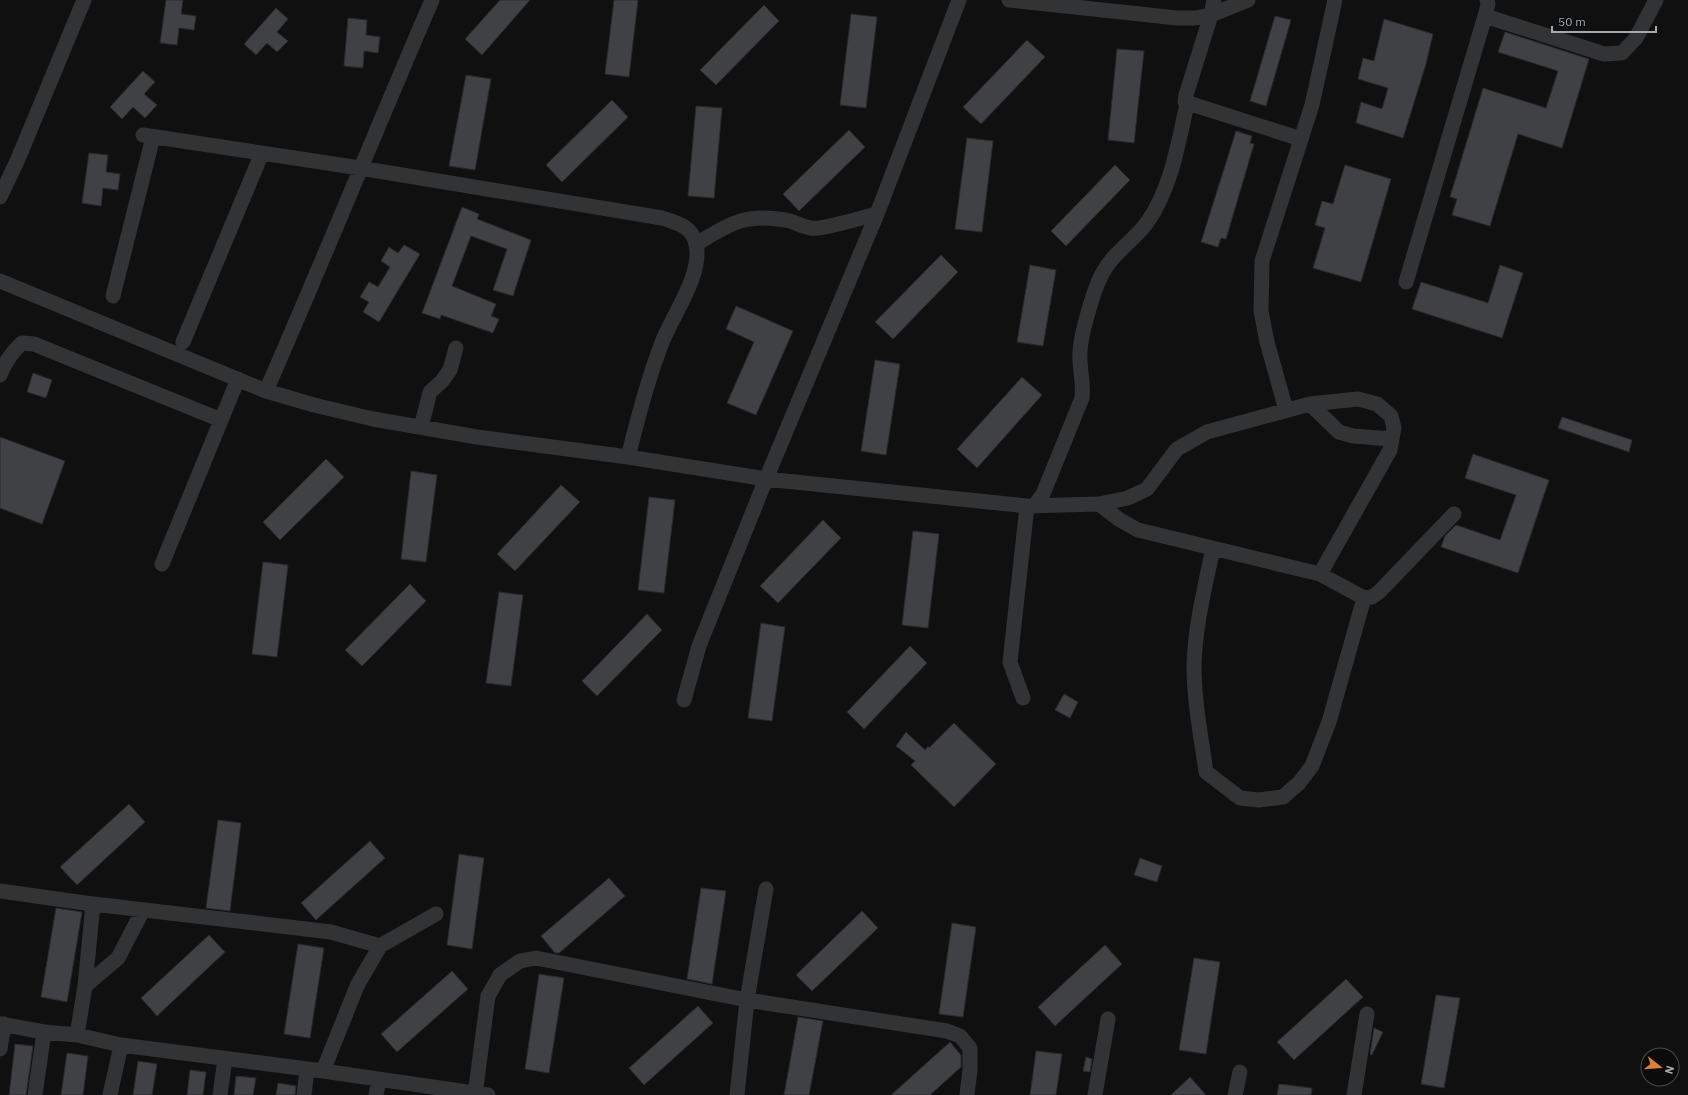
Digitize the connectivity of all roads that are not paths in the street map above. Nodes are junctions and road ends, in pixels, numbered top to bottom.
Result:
1 (84, 0) edge
2 (432, 0) edge
3 (959, 0) edge
4 (1009, 0) edge
5 (1214, 0) edge
6 (1248, 0) edge
7 (1335, 0) edge
8 (1488, 0) edge
9 (1656, 0) edge
10 (1212, 15) junction
11 (1485, 16) junction
12 (1187, 104) junction
13 (1301, 139) junction
14 (262, 153) junction
15 (360, 168) junction
16 (0, 197) edge
17 (877, 214) junction
18 (696, 244) junction
19 (0, 281) edge
20 (1406, 282) dead end
21 (113, 296) dead end
22 (183, 342) dead end
23 (456, 348) dead end
24 (0, 375) edge
25 (238, 379) junction
26 (266, 390) junction
27 (1310, 404) junction
28 (1286, 410) junction
29 (221, 420) junction
30 (421, 427) junction
31 (1392, 439) junction
32 (628, 457) junction
33 (766, 479) junction
34 (1099, 504) junction
35 (1031, 505) junction
36 (1454, 514) dead end
37 (1213, 548) junction
38 (162, 564) dead end
39 (1320, 574) junction
40 (1364, 598) junction
41 (1023, 698) dead end
42 (684, 700) dead end
43 (766, 889) dead end
44 (0, 891) edge
45 (93, 904) junction
46 (143, 910) junction
47 (436, 914) dead end
48 (380, 946) junction
49 (85, 986) junction
50 (747, 1000) junction
51 (1367, 1014) dead end
52 (1108, 1019) dead end
53 (2, 1024) edge
54 (44, 1032) junction
55 (77, 1035) junction
56 (121, 1045) junction
57 (0, 1049) edge
58 (225, 1059) junction
59 (307, 1070) junction
60 (323, 1071) junction
61 (1240, 1072) dead end
62 (379, 1080) junction
63 (35, 1095) edge
64 (110, 1095) edge
65 (220, 1095) edge
66 (304, 1095) edge
67 (376, 1095) edge
68 (479, 1095) edge
69 (737, 1095) edge
70 (967, 1095) edge
71 (1095, 1095) edge
72 (1235, 1095) edge
73 (1354, 1095) edge

1 - 16 street
2 - 15 street
3 - 17 street
4 - 10 street
5 - 10 street
6 - 10 street
7 - 13 street
8 - 11 street
9 - 11 street
10 - 12 street
11 - 20 street
12 - 13 street
12 - 35 street
13 - 28 street
14 - 15 street
14 - 21 street
14 - 22 street
15 - 18 street
15 - 26 street
17 - 18 street
17 - 33 street
18 - 32 street
19 - 25 street
23 - 30 street
24 - 29 street
25 - 26 street
25 - 29 street
26 - 30 street
27 - 28 street
27 - 31 street
27 - 31 street
28 - 34 street
29 - 38 street
30 - 32 street
31 - 39 street
32 - 33 street
33 - 35 street
33 - 42 street
34 - 35 street
34 - 37 street
35 - 41 street
36 - 40 street
37 - 39 street
37 - 40 street
39 - 40 street
43 - 50 street
44 - 45 street
45 - 46 street
45 - 49 street
46 - 48 street
46 - 49 street
47 - 48 street
48 - 60 street
49 - 55 street
50 - 68 street
50 - 69 street
50 - 70 street
51 - 73 street
52 - 71 street
53 - 54 street
53 - 57 street
54 - 55 street
54 - 63 street
55 - 56 street
56 - 58 street
56 - 64 street
58 - 59 street
58 - 65 street
59 - 60 street
59 - 66 street
60 - 62 street
61 - 72 street
62 - 67 street
62 - 68 street

